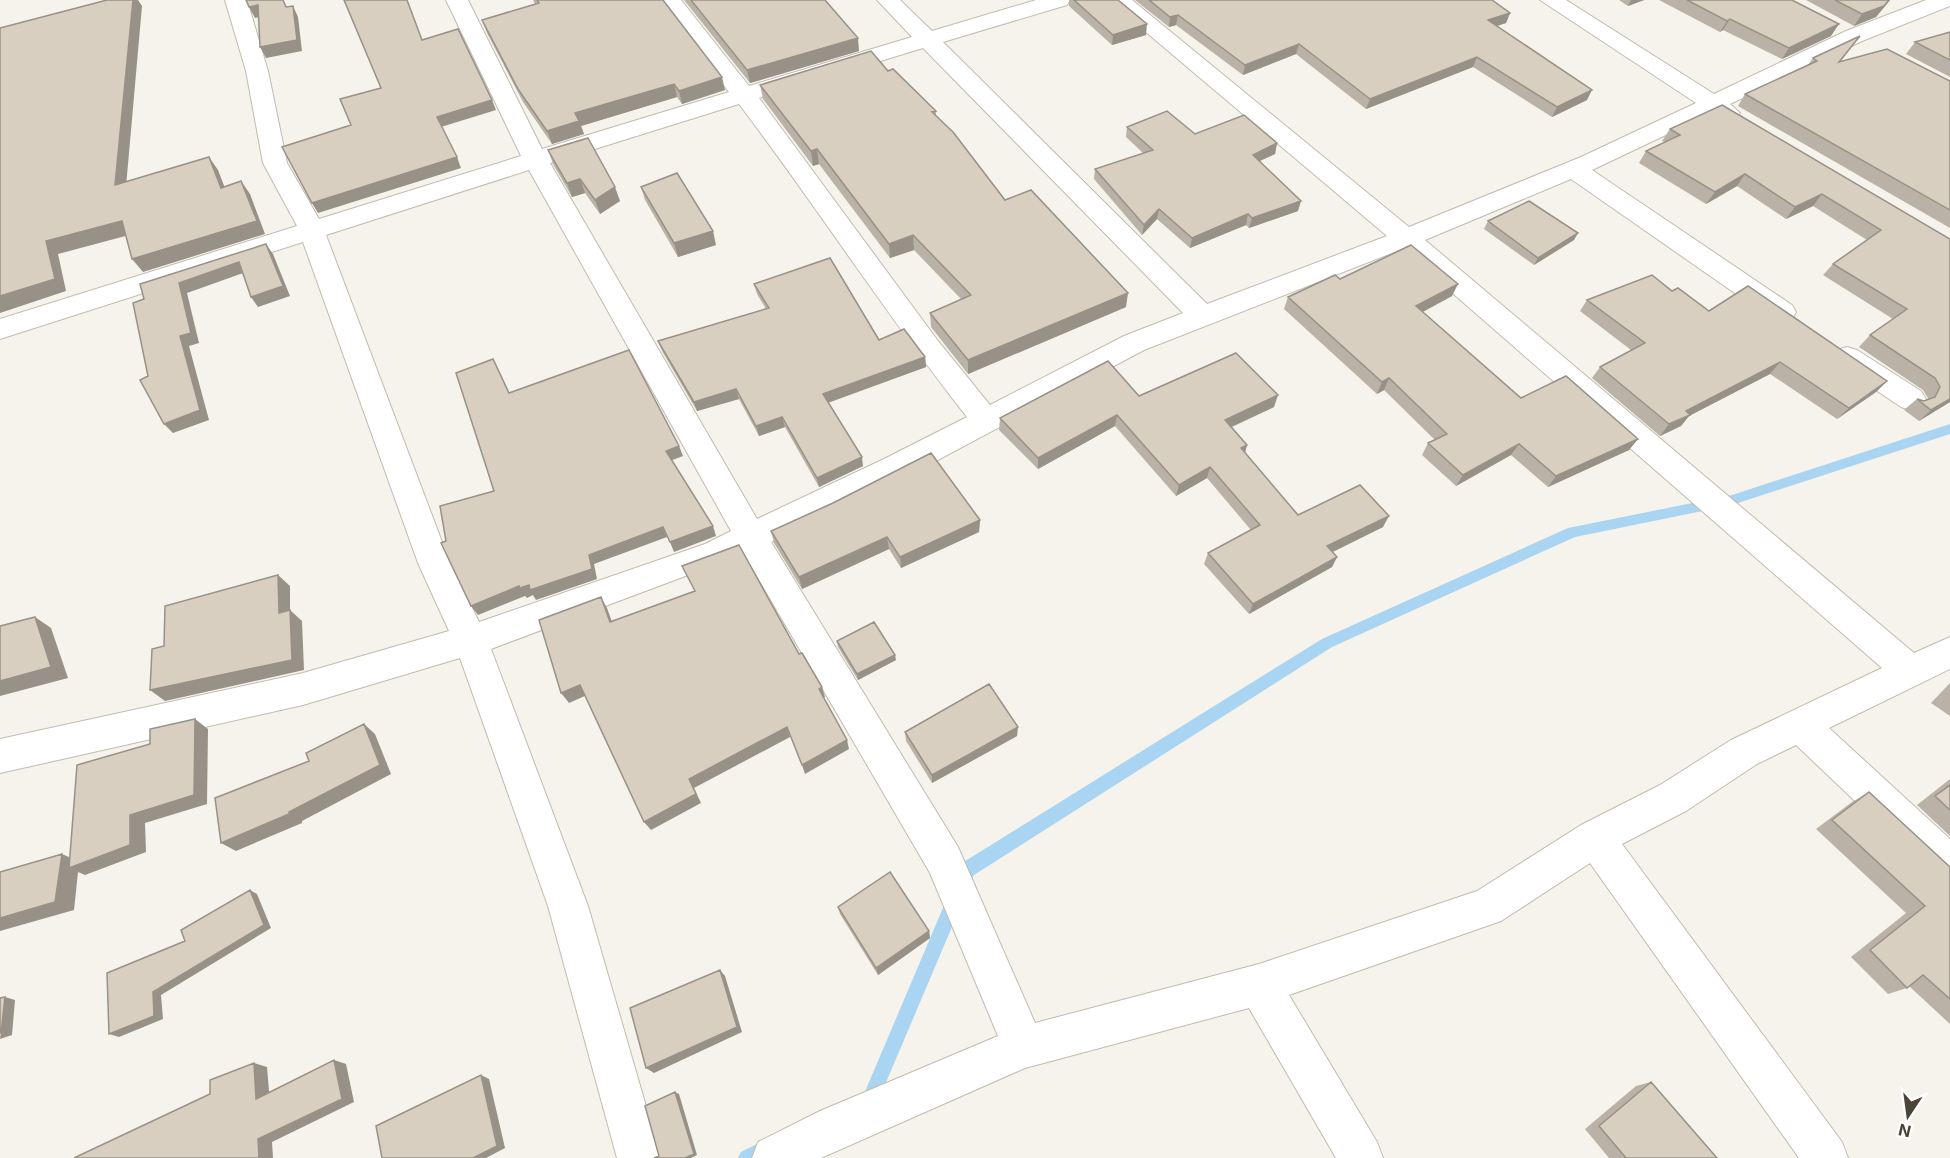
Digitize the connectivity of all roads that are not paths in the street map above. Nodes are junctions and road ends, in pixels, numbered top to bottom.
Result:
1 (236, 0) edge
2 (457, 0) edge
3 (670, 0) edge
4 (888, 0) edge
5 (1059, 0) edge
6 (1119, 0) edge
7 (1551, 0) edge
8 (1945, 0) edge
9 (927, 41) junction
10 (745, 95) junction
11 (1712, 103) junction
12 (1743, 121) edge
13 (535, 159) junction
14 (1574, 169) junction
15 (311, 229) junction
16 (1406, 238) junction
17 (1202, 316) junction
18 (0, 329) edge
19 (1911, 399) dead end
20 (986, 420) junction
21 (750, 536) junction
22 (470, 639) junction
23 (1950, 652) edge
24 (1912, 672) junction
25 (1800, 725) junction
26 (0, 756) edge
27 (1594, 838) junction
28 (1950, 865) edge
29 (1259, 985) junction
30 (1024, 1047) junction
31 (639, 1158) edge
32 (774, 1158) edge
33 (1361, 1158) edge
34 (1826, 1158) edge

1 - 15 street
2 - 13 street
3 - 10 street
4 - 9 street
5 - 9 street
6 - 16 street
7 - 11 street
8 - 11 street
9 - 10 street
9 - 17 street
10 - 13 street
10 - 20 street
11 - 12 street
11 - 14 street
13 - 15 street
13 - 21 street
14 - 16 street
14 - 19 street
15 - 18 street
15 - 22 street
16 - 17 street
16 - 24 street
17 - 20 street
20 - 21 street
21 - 22 street
21 - 30 street
22 - 26 street
22 - 31 street
23 - 24 street
24 - 25 street
25 - 27 street
25 - 28 street
27 - 29 street
27 - 34 street
29 - 30 street
29 - 33 street
30 - 32 street

